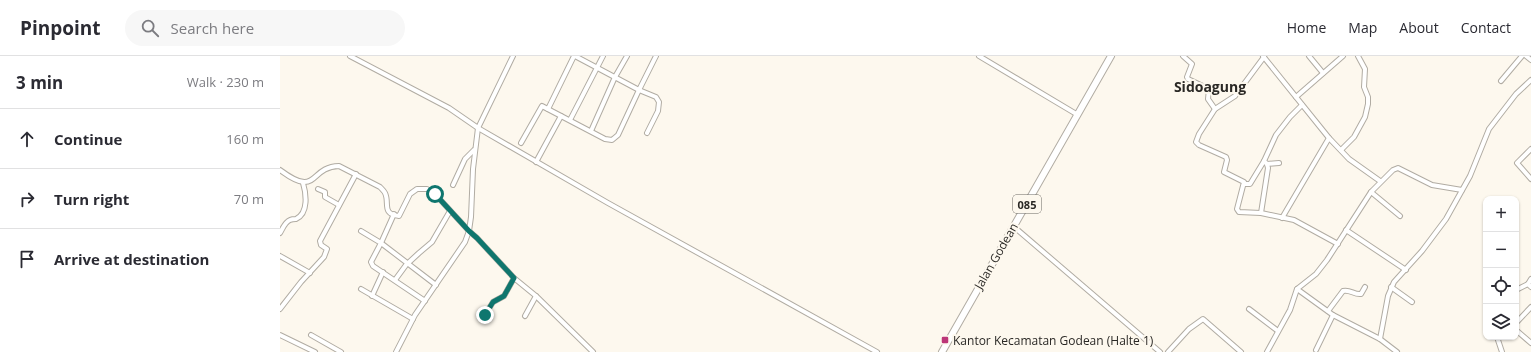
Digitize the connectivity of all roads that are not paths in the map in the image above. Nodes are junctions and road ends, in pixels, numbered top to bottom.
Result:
1 (350, 56) edge
2 (514, 56) edge
3 (574, 56) edge
4 (602, 56) edge
5 (627, 56) edge
6 (656, 56) edge
7 (979, 56) edge
8 (1111, 56) edge
9 (1183, 56) edge
10 (1264, 56) edge
11 (1309, 56) edge
12 (1343, 56) edge
13 (1358, 56) edge
14 (1522, 56) edge
15 (1526, 56) edge
16 (1531, 60) edge
17 (596, 68) junction
18 (1323, 73) junction
19 (615, 77) junction
20 (1531, 80) edge
21 (1501, 81) dead end
22 (639, 90) junction
23 (1296, 97) junction
24 (1302, 105) junction
25 (548, 109) junction
26 (1216, 109) junction
27 (1078, 115) junction
28 (561, 116) junction
29 (570, 120) junction
30 (478, 128) junction
31 (590, 131) junction
32 (647, 133) dead end
33 (1328, 138) junction
34 (522, 143) dead end
35 (1531, 149) edge
36 (474, 150) junction
37 (1341, 150) junction
38 (536, 162) junction
39 (1266, 163) junction
40 (1279, 163) dead end
41 (280, 170) edge
42 (356, 174) junction
43 (1531, 179) edge
44 (1380, 181) junction
45 (303, 183) junction
46 (1244, 184) junction
47 (453, 185) dead end
48 (318, 189) dead end
49 (1462, 190) junction
50 (1371, 192) junction
51 (339, 205) junction
52 (450, 211) junction
53 (1261, 213) junction
54 (394, 214) junction
55 (1400, 216) dead end
56 (1282, 218) junction
57 (1013, 226) junction
58 (1346, 230) junction
59 (361, 231) dead end
60 (469, 231) junction
61 (280, 233) edge
62 (381, 243) junction
63 (1338, 244) junction
64 (280, 256) edge
65 (409, 262) junction
66 (1406, 270) junction
67 (383, 272) junction
68 (310, 273) junction
69 (514, 278) junction
70 (1531, 279) edge
71 (395, 280) junction
72 (436, 285) junction
73 (1529, 285) edge
74 (1365, 287) dead end
75 (1391, 287) junction
76 (361, 289) dead end
77 (1298, 289) junction
78 (1519, 289) edge
79 (372, 296) junction
80 (536, 296) junction
81 (425, 301) junction
82 (1412, 302) dead end
83 (1531, 307) edge
84 (280, 309) edge
85 (1249, 309) dead end
86 (1328, 311) junction
87 (485, 315) dead end
88 (1333, 315) junction
89 (525, 316) dead end
90 (413, 319) junction
91 (1519, 320) edge
92 (1278, 331) junction
93 (1519, 333) edge
94 (280, 335) edge
95 (311, 335) dead end
96 (1380, 339) junction
97 (1497, 340) edge
98 (1531, 343) edge
99 (1316, 350) dead end
100 (315, 352) edge
101 (341, 352) edge
102 (396, 352) edge
103 (593, 352) edge
104 (877, 352) edge
105 (942, 352) edge
106 (1160, 352) edge
107 (1168, 352) edge
108 (1241, 352) edge
109 (1267, 352) edge
110 (1397, 352) edge
111 (1502, 352) edge

1 - 30 street
2 - 30 street
3 - 17 street
3 - 25 street
4 - 17 street
5 - 19 street
6 - 22 street
7 - 27 street
8 - 27 main road, Jalan Godean / 085
9 - 26 street
10 - 23 street
10 - 26 street
11 - 18 street
12 - 18 street
13 - 37 street
14 - 21 street
15 - 16 street
17 - 19 street
17 - 29 street
18 - 23 street
19 - 22 street
19 - 31 street
20 - 49 street
22 - 31 street
22 - 32 street
23 - 24 street
24 - 33 street
24 - 39 street
25 - 28 street
25 - 34 street
26 - 46 street
27 - 57 main road, Jalan Godean / 085
28 - 29 street
28 - 38 street
29 - 31 street
30 - 36 street
30 - 38 street
33 - 37 street
33 - 56 street
35 - 43 street
36 - 47 street
36 - 60 street
37 - 44 street
38 - 104 street
39 - 40 street
39 - 46 street
39 - 53 street
41 - 45 street
42 - 45 street
42 - 51 street
42 - 54 street
44 - 49 street
44 - 50 street
45 - 61 street
46 - 53 street
48 - 51 street
49 - 66 street
50 - 55 street
50 - 58 street
51 - 68 street
52 - 54 street
52 - 60 street
52 - 65 street
53 - 56 street
54 - 62 street
56 - 63 street
57 - 105 main road, Jalan Godean / 085
57 - 106 street
58 - 63 street
58 - 66 street
59 - 62 street
60 - 69 street
60 - 72 street
62 - 65 street
62 - 67 street
63 - 77 street
64 - 68 street
65 - 71 street
65 - 72 street
66 - 75 street
67 - 71 street
67 - 79 street
68 - 84 street
69 - 80 street
69 - 87 street
70 - 73 street
71 - 81 street
72 - 81 street
73 - 78 street
74 - 86 street
75 - 82 street
75 - 96 street
76 - 79 street
77 - 86 street
77 - 92 street
79 - 90 street
80 - 89 street
80 - 103 street
81 - 90 street
83 - 91 street
85 - 92 street
86 - 88 street
88 - 96 street
88 - 99 street
90 - 102 street
92 - 109 street
93 - 98 street
94 - 100 street
95 - 101 street
96 - 110 street
97 - 111 street
107 - 108 street

